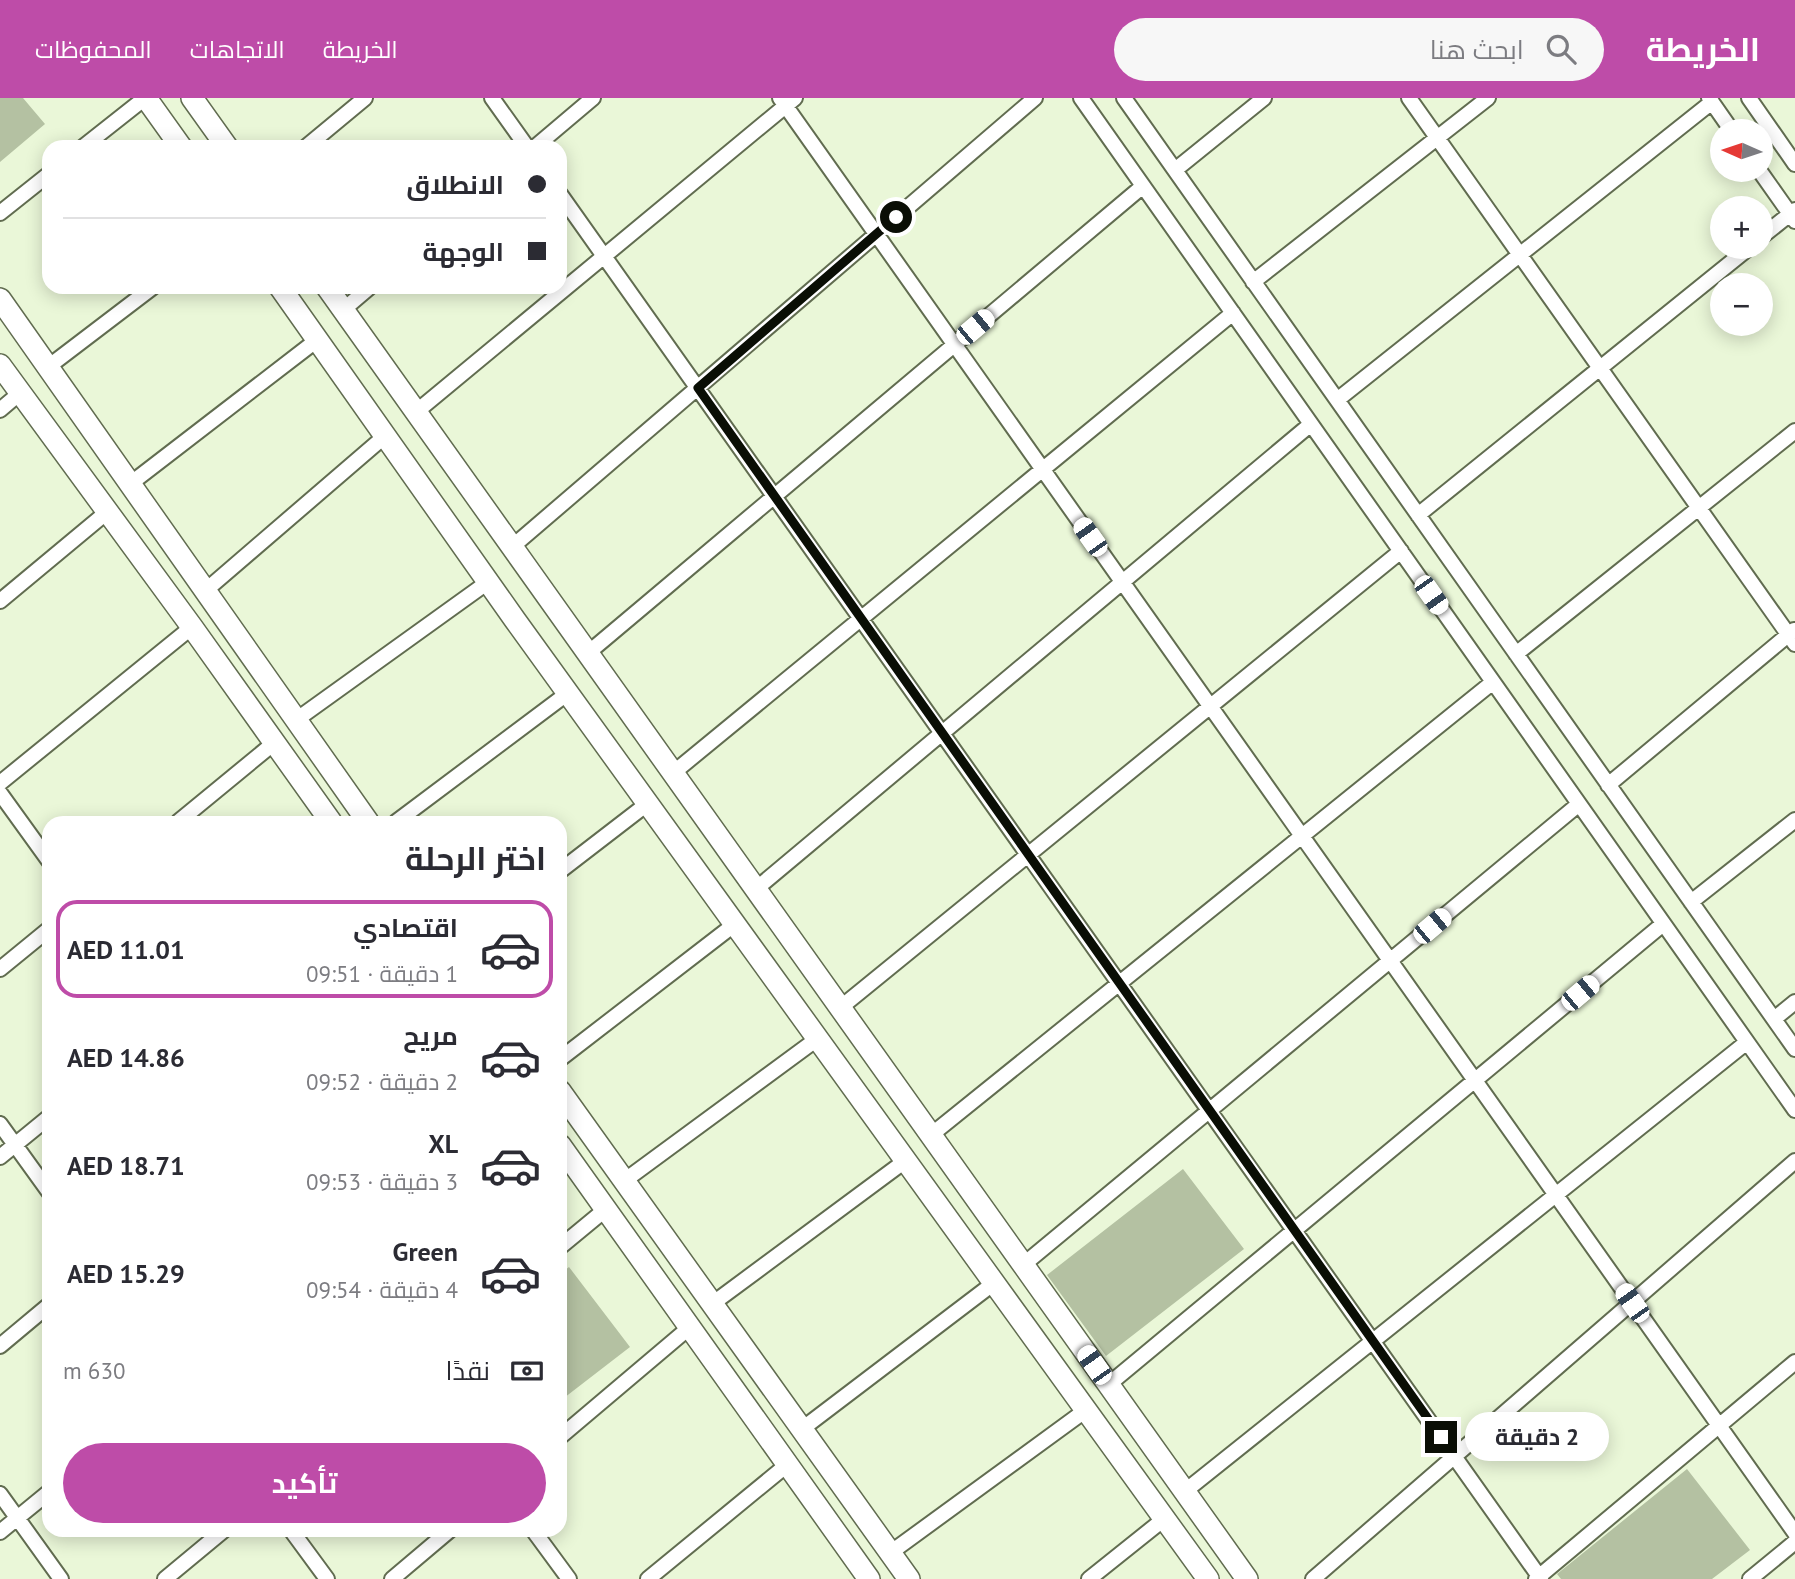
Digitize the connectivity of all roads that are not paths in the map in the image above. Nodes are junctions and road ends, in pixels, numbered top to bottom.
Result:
1 (146, 98) edge
2 (192, 98) edge
3 (365, 98) edge
4 (492, 98) edge
5 (593, 98) edge
6 (1035, 98) edge
7 (1081, 98) edge
8 (1124, 98) edge
9 (1265, 98) edge
10 (1409, 98) edge
11 (1488, 98) edge
12 (1749, 98) edge
13 (1710, 100) edge
14 (787, 101) edge
15 (1723, 119) edge
16 (1437, 138) junction
17 (92, 140) edge
18 (176, 140) edge
19 (222, 140) edge
20 (314, 140) edge
21 (522, 140) edge
22 (543, 140) edge
23 (1795, 163) edge
24 (1175, 170) junction
25 (42, 180) edge
26 (1768, 182) edge
27 (1143, 186) junction
28 (567, 204) edge
29 (0, 213) edge
30 (1793, 215) edge
31 (1773, 229) edge
32 (876, 234) junction
33 (1520, 255) junction
34 (604, 256) junction
35 (1735, 259) edge
36 (1253, 282) junction
37 (567, 287) edge
38 (144, 294) edge
39 (285, 294) edge
40 (332, 294) edge
41 (362, 294) edge
42 (558, 294) edge
43 (0, 299) edge
44 (343, 310) junction
45 (1233, 313) junction
46 (317, 340) junction
47 (954, 345) junction
48 (0, 365) edge
49 (48, 367) junction
50 (1600, 368) junction
51 (698, 388) junction
52 (20, 393) junction
53 (1337, 400) junction
54 (0, 410) edge
55 (416, 412) junction
56 (1311, 424) junction
57 (1795, 431) edge
58 (384, 436) junction
59 (1042, 469) junction
60 (130, 484) junction
61 (774, 496) junction
62 (1699, 508) junction
63 (107, 512) junction
64 (1418, 515) junction
65 (512, 547) junction
66 (1401, 551) junction
67 (488, 582) junction
68 (1122, 582) junction
69 (205, 591) junction
70 (0, 601) edge
71 (861, 618) junction
72 (191, 627) junction
73 (1793, 636) edge
74 (588, 653) junction
75 (1516, 654) junction
76 (1493, 682) junction
77 (568, 694) junction
78 (1210, 706) junction
79 (296, 720) junction
80 (942, 733) junction
81 (274, 743) junction
82 (673, 773) junction
83 (0, 783) edge
84 (1608, 785) junction
85 (0, 793) edge
86 (648, 804) junction
87 (1579, 804) junction
88 (185, 816) edge
89 (327, 816) edge
90 (364, 816) edge
91 (404, 816) edge
92 (1795, 820) edge
93 (1302, 836) junction
94 (42, 851) edge
95 (1028, 855) junction
96 (567, 866) edge
97 (756, 889) junction
98 (1691, 902) junction
99 (735, 924) junction
100 (1663, 924) junction
101 (42, 935) edge
102 (1390, 961) junction
103 (0, 969) edge
104 (1119, 983) junction
105 (1795, 1002) edge
106 (840, 1008) junction
107 (1774, 1019) junction
108 (817, 1039) junction
109 (1747, 1042) junction
110 (1795, 1049) edge
111 (567, 1054) edge
112 (1475, 1080) junction
113 (567, 1101) edge
114 (1209, 1110) junction
115 (1795, 1111) edge
116 (42, 1122) edge
117 (0, 1124) edge
118 (930, 1135) junction
119 (15, 1145) junction
120 (567, 1154) edge
121 (0, 1157) edge
122 (905, 1161) junction
123 (1795, 1161) edge
124 (624, 1181) junction
125 (42, 1182) edge
126 (1556, 1195) junction
127 (606, 1209) junction
128 (1294, 1230) junction
129 (567, 1241) edge
130 (1023, 1265) junction
131 (994, 1283) junction
132 (1632, 1303) junction
133 (712, 1304) junction
134 (42, 1311) edge
135 (690, 1327) junction
136 (1373, 1341) junction
137 (0, 1346) edge
138 (1795, 1362) edge
139 (1108, 1385) junction
140 (1086, 1410) junction
141 (1719, 1426) junction
142 (802, 1429) junction
143 (567, 1431) edge
144 (1454, 1457) junction
145 (788, 1464) junction
146 (1184, 1492) junction
147 (0, 1494) edge
148 (42, 1498) edge
149 (18, 1518) junction
150 (1164, 1519) junction
151 (0, 1532) edge
152 (1795, 1533) edge
153 (216, 1537) edge
154 (296, 1537) edge
155 (442, 1537) edge
156 (538, 1537) edge
157 (1795, 1542) edge
158 (890, 1553) junction
159 (1539, 1578) edge
160 (61, 1579) edge
161 (165, 1579) edge
162 (327, 1579) edge
163 (392, 1579) edge
164 (569, 1579) edge
165 (648, 1579) edge
166 (869, 1579) edge
167 (909, 1579) edge
168 (1089, 1579) edge
169 (1208, 1579) edge
170 (1247, 1579) edge
171 (1314, 1579) edge
172 (1750, 1579) edge

1 - 17 street
1 - 18 street
2 - 19 street
3 - 20 street
4 - 21 street
5 - 22 street
6 - 32 street
7 - 27 street
8 - 24 street
9 - 24 street
10 - 16 street
11 - 16 street
12 - 23 street
13 - 15 street
13 - 33 street
14 - 32 street
14 - 34 street
16 - 33 street
16 - 36 street
24 - 36 street
25 - 29 street
26 - 30 street
27 - 45 street
27 - 47 street
28 - 34 street
30 - 31 street
32 - 47 street
32 - 51 street
33 - 50 street
33 - 53 street
34 - 37 street
34 - 51 street
35 - 50 street
36 - 53 street
38 - 49 street
39 - 46 street
40 - 44 street
41 - 44 street
42 - 55 street
43 - 49 street
44 - 55 street
45 - 56 street
45 - 59 street
46 - 58 street
46 - 60 street
47 - 59 street
47 - 61 street
48 - 52 street
49 - 60 street
50 - 62 street
50 - 64 street
51 - 61 street
51 - 65 street
52 - 54 street
52 - 63 street
53 - 64 street
55 - 65 street
56 - 66 street
56 - 68 street
57 - 62 street
58 - 67 street
58 - 69 street
59 - 68 street
59 - 71 street
60 - 69 street
61 - 71 street
61 - 74 street
62 - 73 street
62 - 75 street
63 - 70 street
63 - 72 street
64 - 75 street
65 - 74 street
66 - 76 street
66 - 78 street
67 - 77 street
67 - 79 street
68 - 78 street
68 - 80 street
69 - 79 street
71 - 80 street
71 - 82 street
72 - 81 street
72 - 83 street
73 - 84 street
74 - 82 street
75 - 84 street
76 - 87 street
76 - 93 street
77 - 86 street
77 - 91 street
78 - 93 street
78 - 95 street
79 - 90 street
80 - 95 street
80 - 97 street
81 - 88 street
81 - 89 street
82 - 97 street
84 - 98 street
85 - 94 street
86 - 96 street
86 - 99 street
87 - 100 street
87 - 102 street
92 - 98 street
93 - 102 street
93 - 104 street
95 - 104 street
95 - 106 street
97 - 106 street
98 - 107 street
99 - 108 street
99 - 111 street
100 - 109 street
100 - 112 street
101 - 103 street
102 - 112 street
102 - 114 street
104 - 114 street
104 - 118 street
105 - 107 street
106 - 118 street
107 - 110 street
108 - 122 street
108 - 124 street
109 - 115 street
109 - 126 street
112 - 126 street
112 - 128 street
113 - 124 street
114 - 128 street
114 - 130 street
116 - 119 street
117 - 119 street
118 - 130 street
119 - 121 street
119 - 125 street
120 - 127 street
122 - 131 street
122 - 133 street
123 - 132 street
124 - 133 street
126 - 132 street
126 - 136 street
127 - 129 street
127 - 135 street
128 - 136 street
128 - 139 street
130 - 139 street
131 - 140 street
131 - 142 street
132 - 141 street
132 - 144 street
133 - 142 street
134 - 137 street
135 - 143 street
135 - 145 street
136 - 144 street
136 - 146 street
138 - 141 street
139 - 146 street
140 - 150 street
140 - 158 street
141 - 152 street
141 - 159 street
142 - 158 street
144 - 159 street
144 - 171 street
145 - 165 street
145 - 166 street
146 - 170 street
147 - 149 street
148 - 149 street
149 - 151 street
149 - 160 street
150 - 168 street
150 - 169 street
153 - 161 street
154 - 162 street
155 - 163 street
156 - 164 street
157 - 172 street
158 - 167 street

